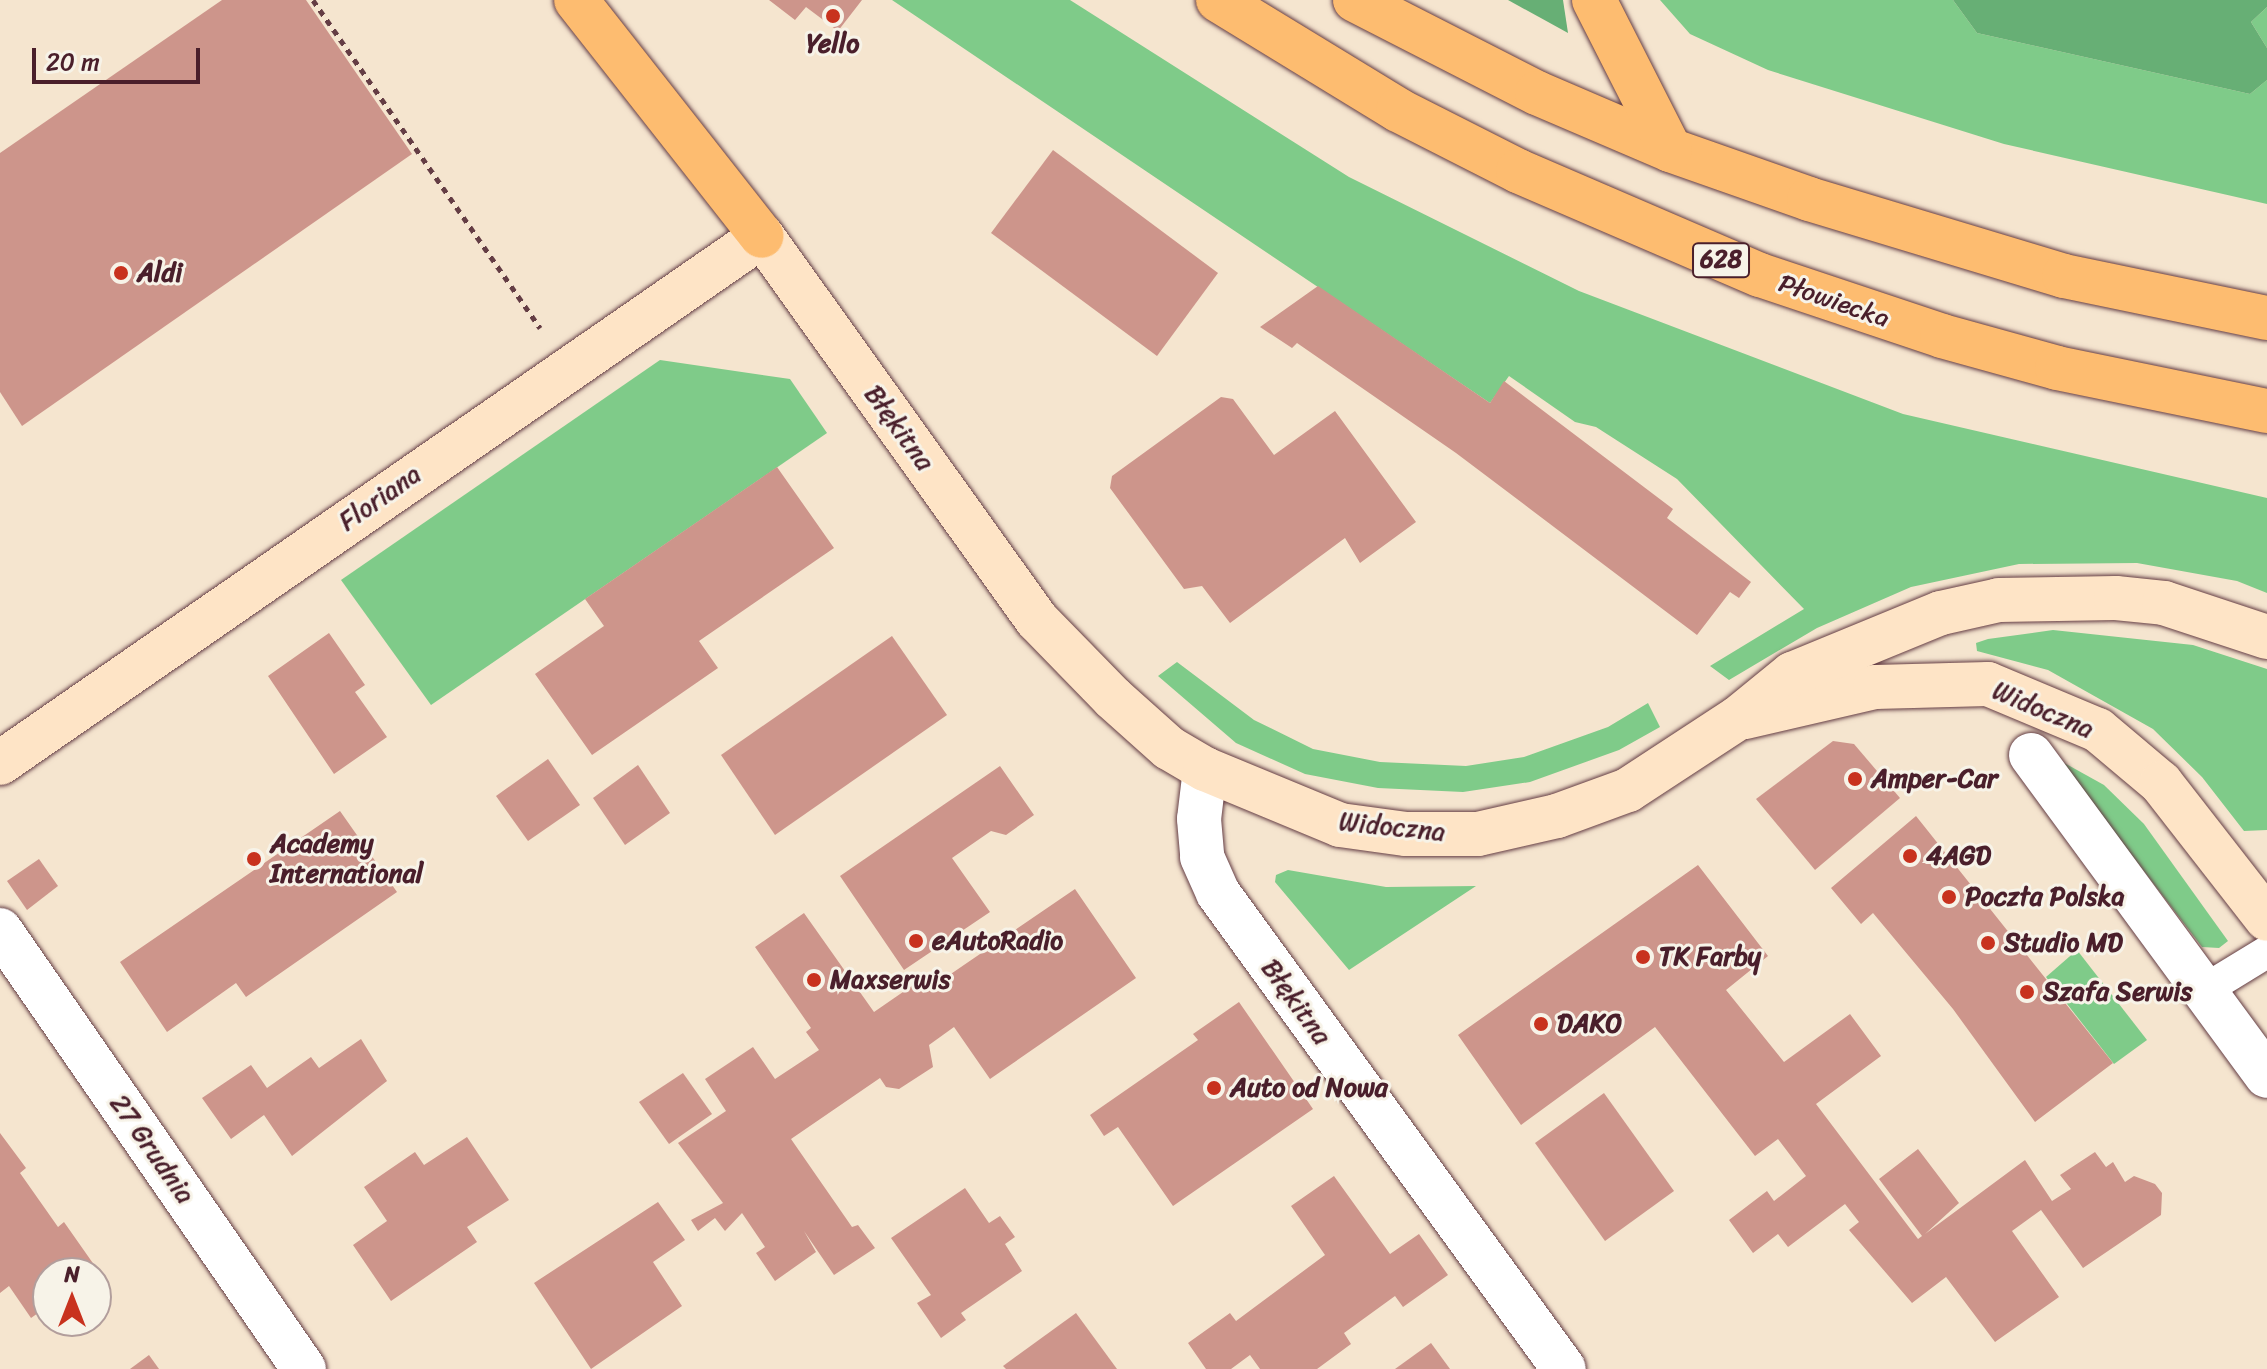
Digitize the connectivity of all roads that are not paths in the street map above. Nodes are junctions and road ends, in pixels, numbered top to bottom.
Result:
1 (576, 0) edge
2 (1218, 0) edge
3 (1355, 0) edge
4 (1594, 0) edge
5 (1670, 150) junction
6 (762, 236) junction
7 (2267, 318) edge
8 (2267, 411) edge
9 (1037, 620) joint
10 (2267, 637) edge
11 (1738, 718) junction
12 (2031, 755) dead end
13 (0, 763) edge
14 (1205, 769) junction
15 (2267, 919) edge
16 (0, 930) edge
17 (2267, 952) edge
18 (2203, 991) junction
19 (2267, 1076) edge
20 (304, 1369) edge
21 (1564, 1369) edge

1 - 6 main road
2 - 8 main road, Płowiecka / 628
3 - 5 main road
4 - 5 main road
5 - 7 main road
6 - 9 main road, Błękitna
6 - 13 main road, Floriana
9 - 14 main road, Widoczna
10 - 11 main road, Widoczna
11 - 14 main road, Widoczna
11 - 15 main road, Widoczna
12 - 18 street, Widoczna
14 - 21 street, Błękitna
16 - 20 street, 27 Grudnia
17 - 18 lane
18 - 19 street, Widoczna

